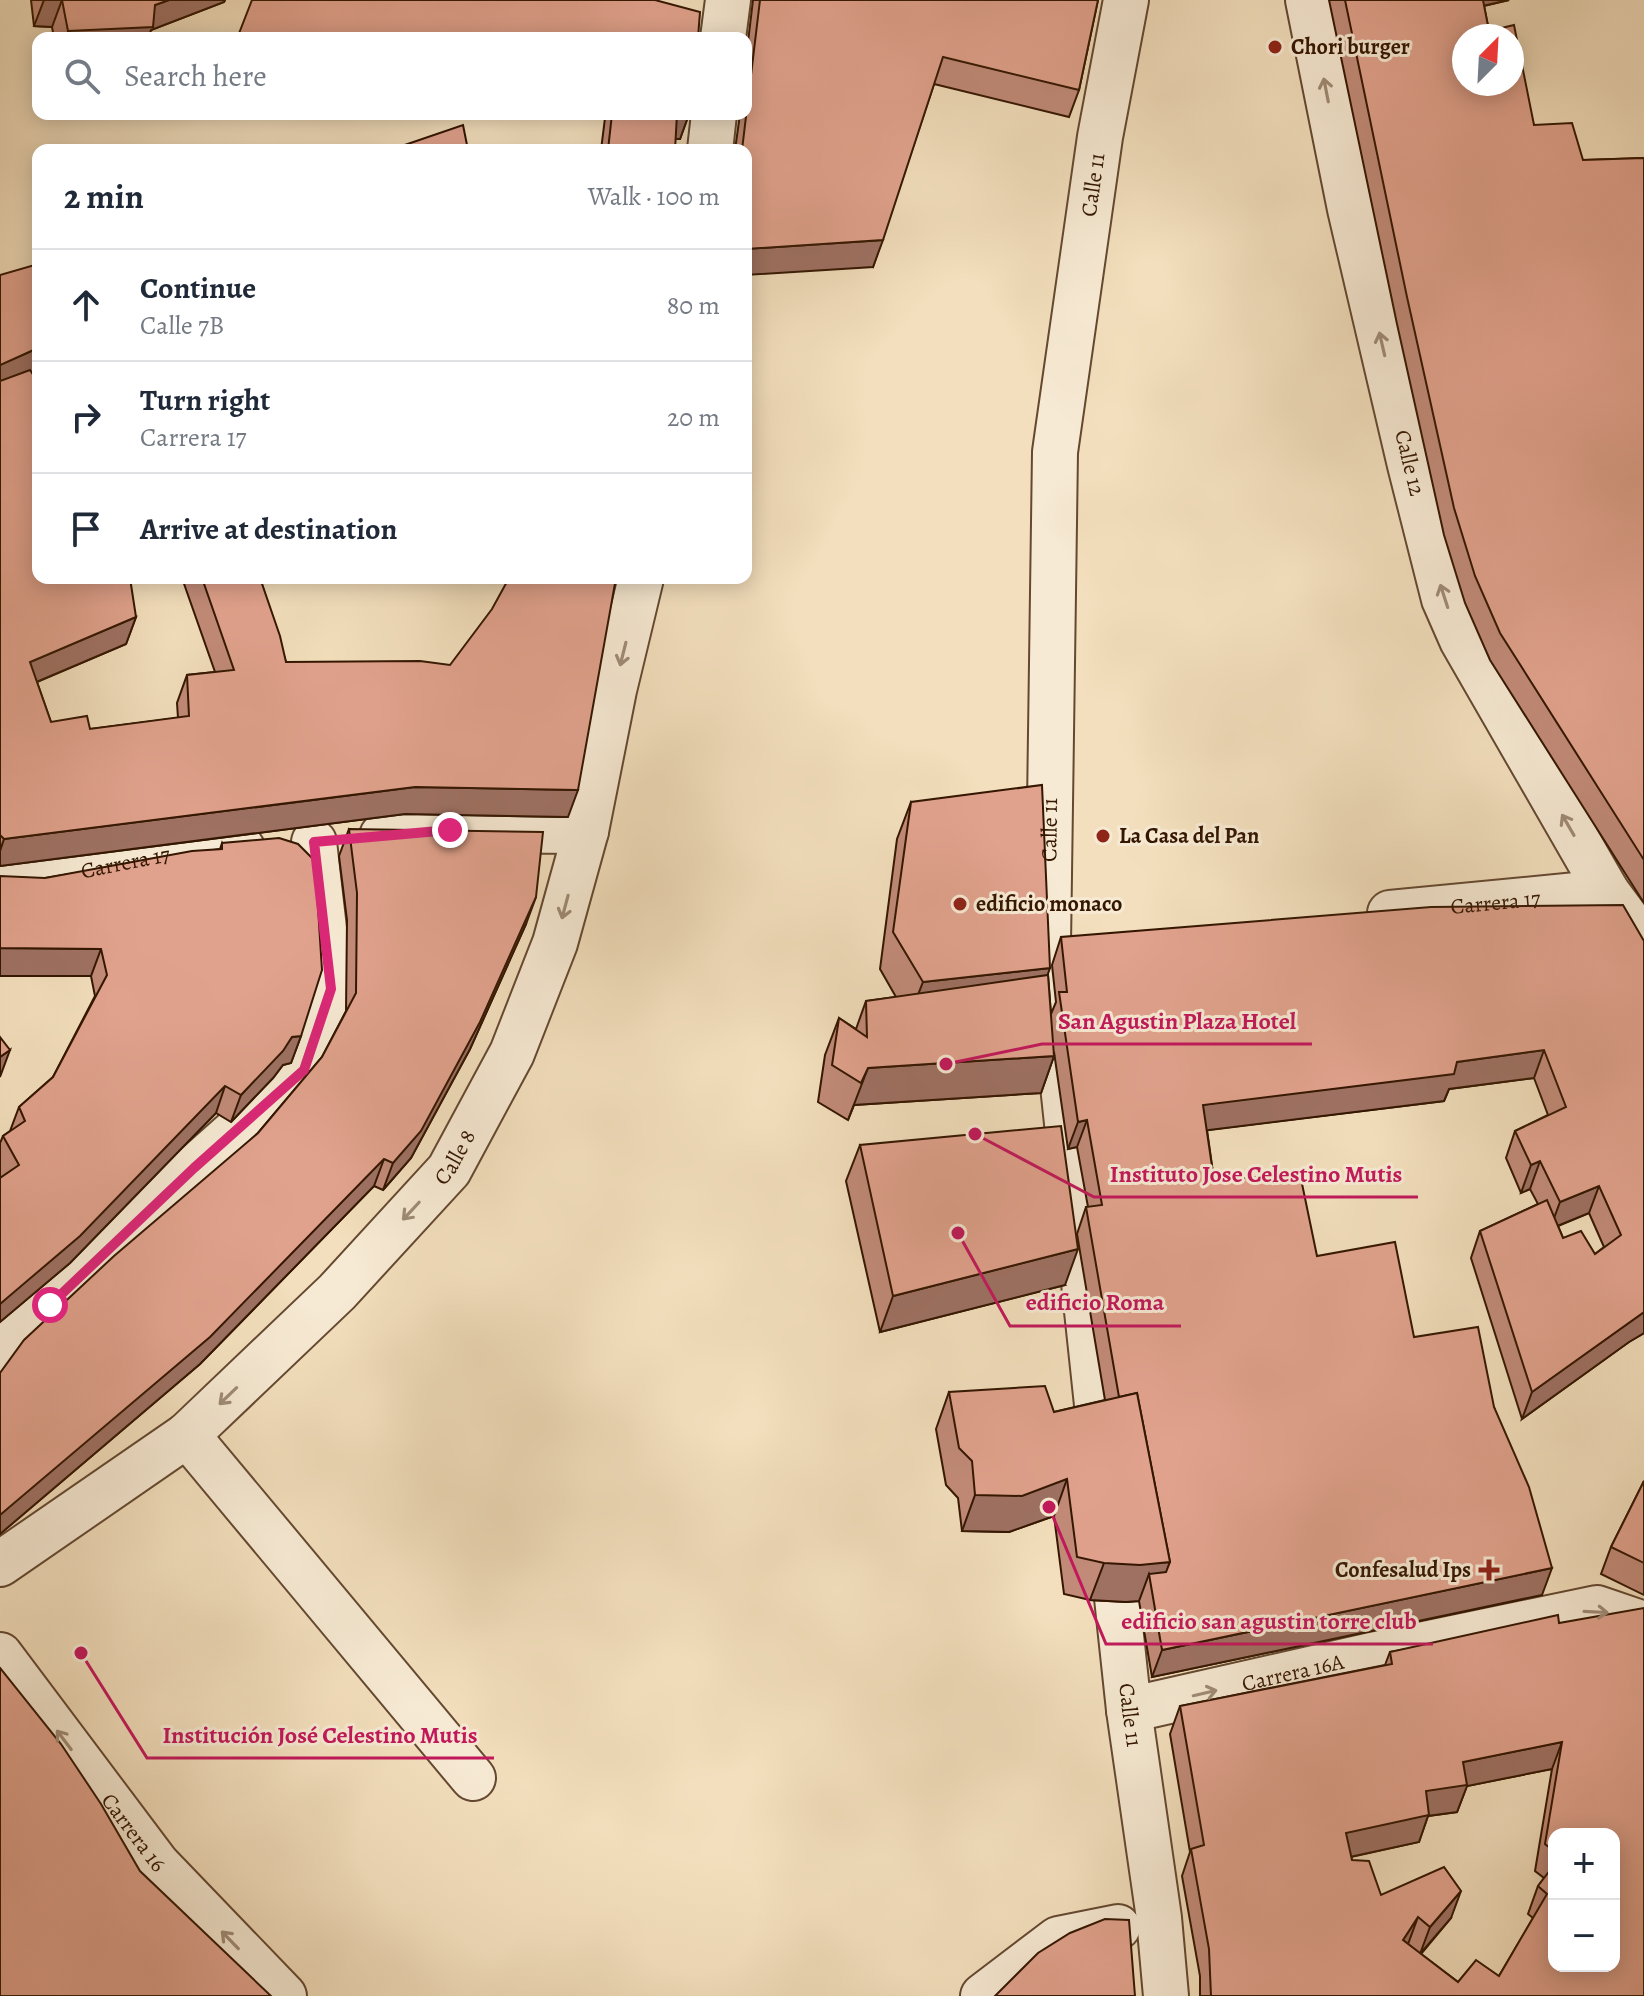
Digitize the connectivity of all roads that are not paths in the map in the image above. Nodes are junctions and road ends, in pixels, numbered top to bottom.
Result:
1 (728, 0) edge
2 (1126, 0) edge
3 (1308, 0) edge
4 (724, 32) edge
5 (713, 120) edge
6 (711, 144) edge
7 (640, 584) edge
8 (586, 831) junction
9 (314, 842) junction
10 (0, 882) edge
11 (1607, 892) junction
12 (1358, 916) edge
13 (1644, 942) edge
14 (0, 1352) edge
15 (187, 1435) junction
16 (0, 1564) edge
17 (1644, 1624) edge
18 (0, 1655) edge
19 (1129, 1710) junction
20 (473, 1778) dead end
21 (1159, 1918) junction
22 (284, 1996) edge
23 (983, 1996) edge
24 (1166, 1996) edge

1 - 4 street
2 - 19 street, Calle 11
11 -> 3 street, Calle 12
5 - 6 street
7 -> 8 street, Calle 8
8 - 9 street, Carrera 17
8 -> 15 street, Calle 8
9 - 10 street, Carrera 17
9 - 14 street
11 - 12 street, Carrera 17
11 - 13 street, Calle 12
15 - 16 street, Calle 8
15 - 20 street
19 -> 17 street, Carrera 16A
22 -> 18 street, Carrera 16
19 - 21 street, Calle 11
21 - 23 street
21 - 24 street, Calle 11

